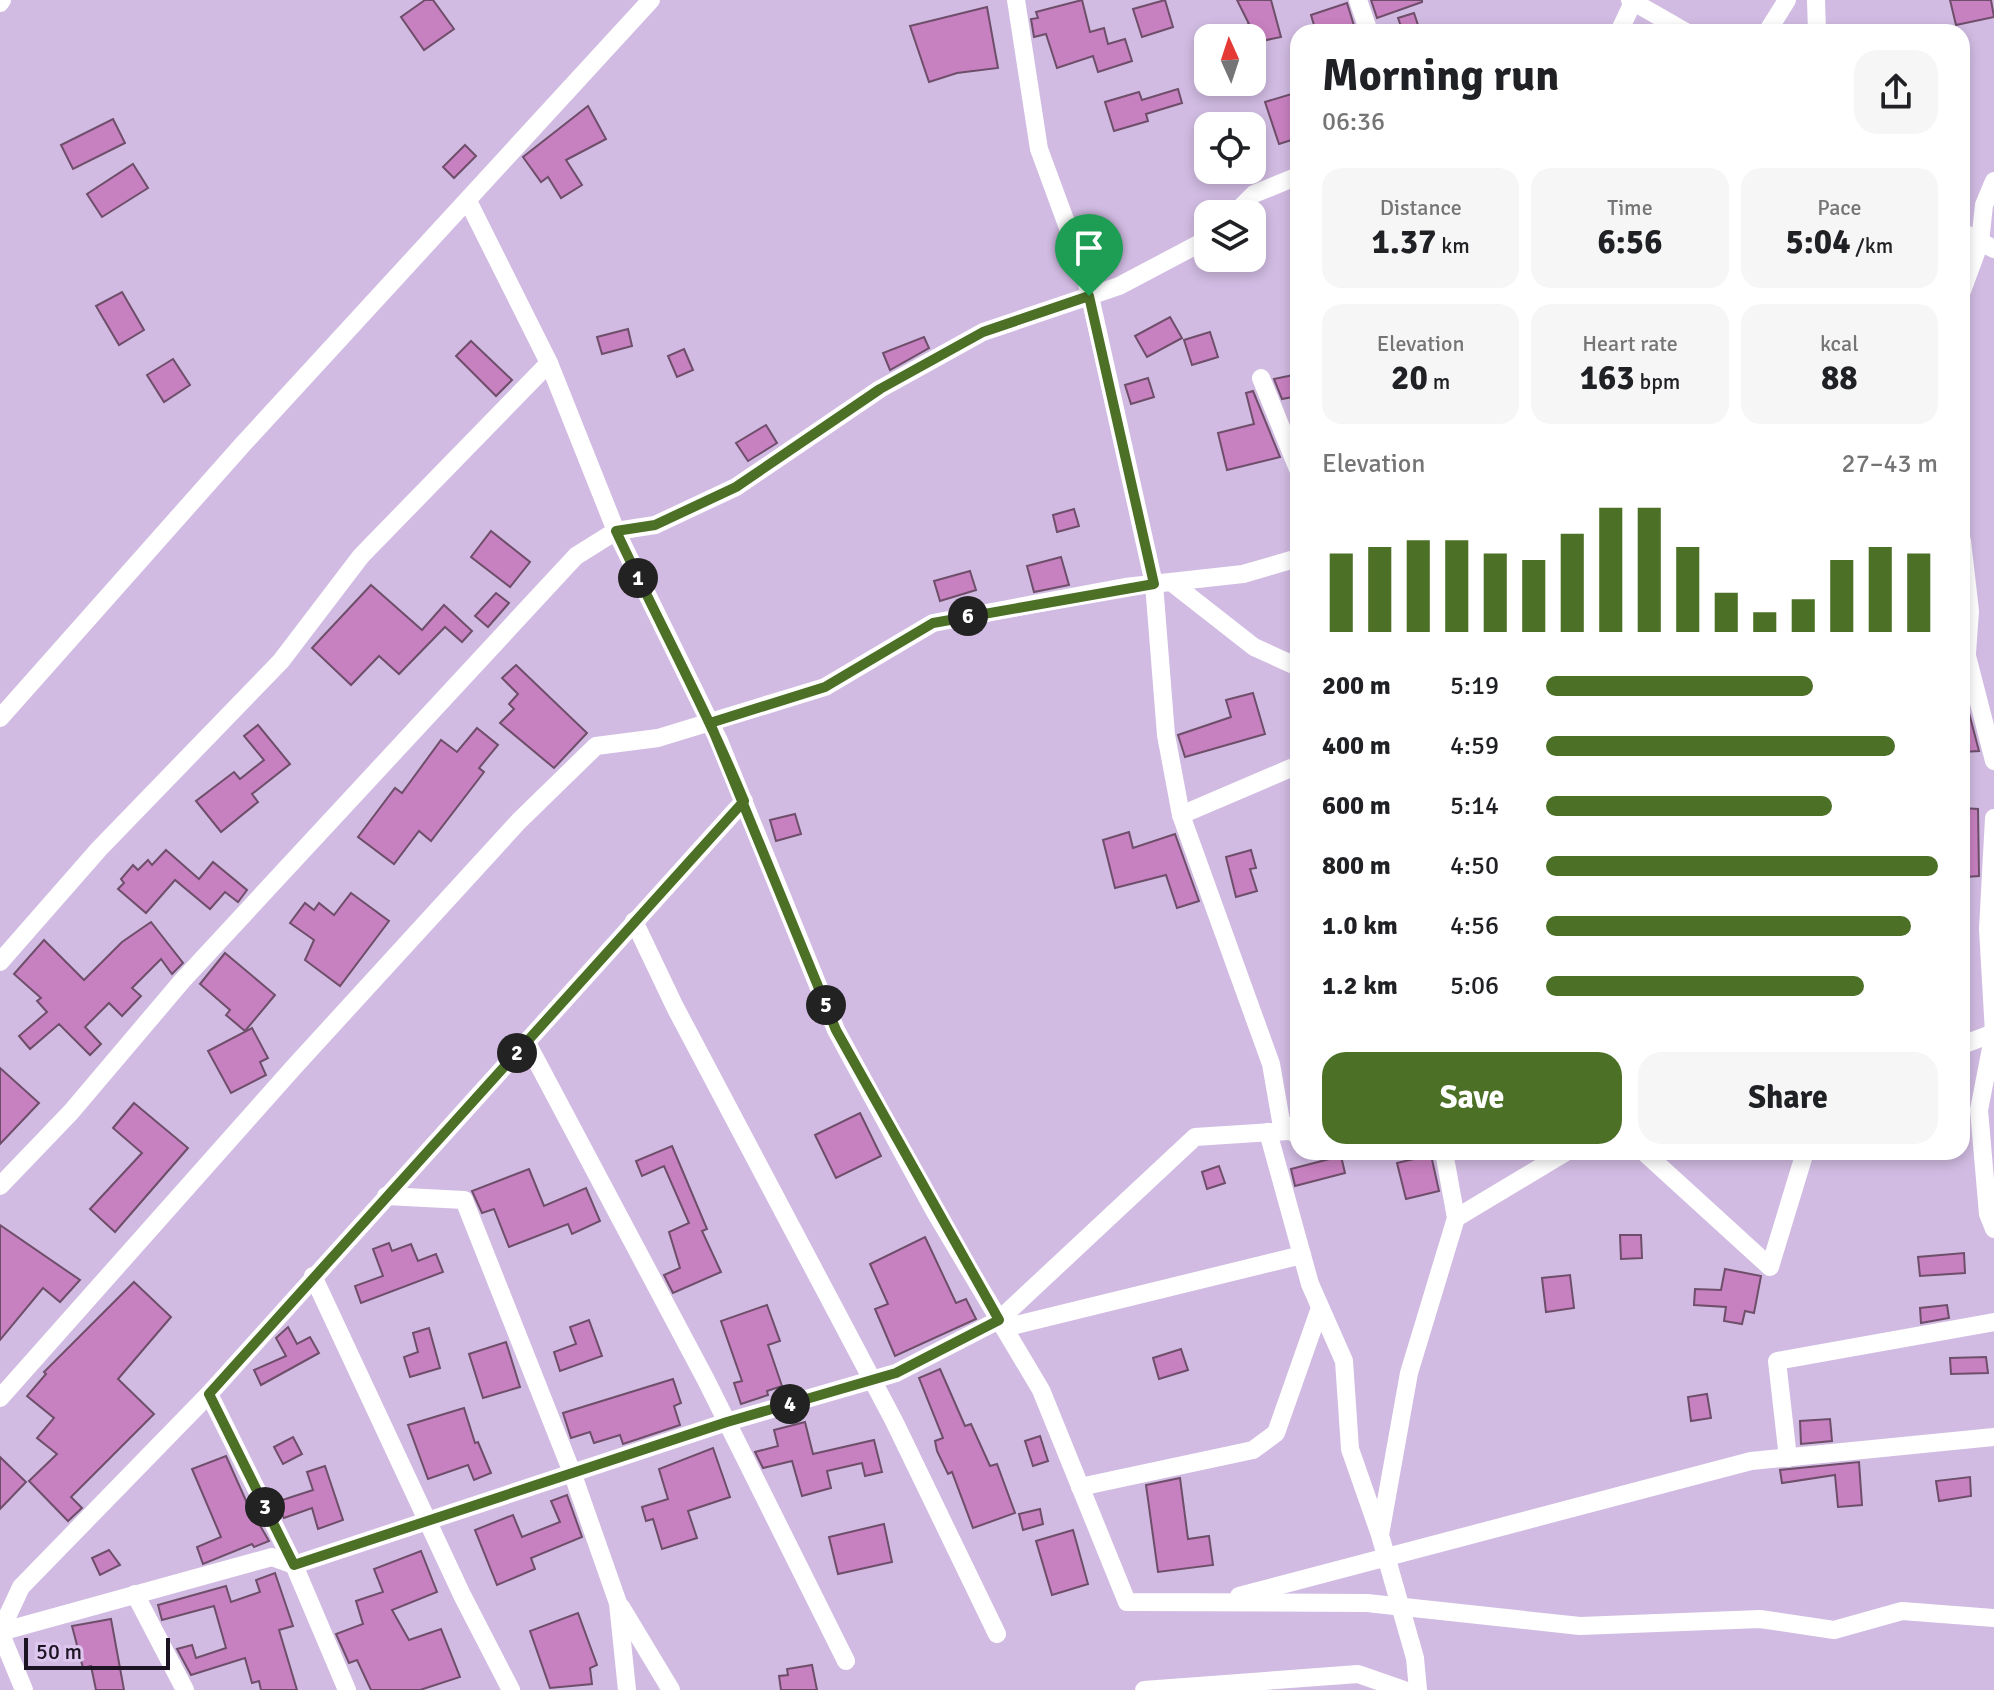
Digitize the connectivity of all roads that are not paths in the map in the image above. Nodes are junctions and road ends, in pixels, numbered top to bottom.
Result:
1 (651, 0) edge
2 (1016, 0) edge
3 (1358, 0) edge
4 (1787, 0) edge
5 (1816, 0) edge
6 (1632, 1) edge
7 (1366, 24) edge
8 (1622, 24) edge
9 (1672, 24) edge
10 (1772, 24) edge
11 (1817, 24) edge
12 (1290, 179) edge
13 (1994, 181) edge
14 (1248, 200) edge
15 (468, 201) junction
16 (1194, 246) edge
17 (1987, 246) edge
18 (1970, 277) edge
19 (1089, 296) junction
20 (549, 363) junction
21 (1261, 378) dead end
22 (1290, 449) edge
23 (616, 531) junction
24 (1290, 560) edge
25 (1163, 583) junction
26 (1290, 663) edge
27 (1970, 682) edge
28 (0, 718) edge
29 (710, 723) junction
30 (1994, 761) edge
31 (1290, 768) edge
32 (744, 801) junction
33 (1181, 815) junction
34 (1994, 818) edge
35 (634, 921) junction
36 (0, 962) edge
37 (1994, 1033) edge
38 (1970, 1042) edge
39 (527, 1043) junction
40 (1290, 1130) edge
41 (1268, 1132) junction
42 (1290, 1133) edge
43 (1445, 1160) edge
44 (1553, 1160) edge
45 (1653, 1160) edge
46 (1803, 1160) edge
47 (0, 1186) edge
48 (386, 1196) junction
49 (1456, 1218) junction
50 (1994, 1229) edge
51 (1302, 1255) junction
52 (313, 1276) junction
53 (1320, 1308) junction
54 (1994, 1322) edge
55 (1001, 1324) junction
56 (872, 1380) junction
57 (209, 1394) junction
58 (0, 1398) edge
59 (727, 1422) junction
60 (1994, 1437) edge
61 (1788, 1458) junction
62 (573, 1475) junction
63 (1080, 1487) junction
64 (428, 1521) junction
65 (1380, 1535) junction
66 (1386, 1557) junction
67 (294, 1565) junction
68 (135, 1594) junction
69 (1215, 1602) junction
70 (618, 1603) junction
71 (1400, 1607) junction
72 (1994, 1618) edge
73 (0, 1632) edge
74 (997, 1634) dead end
75 (846, 1661) dead end
76 (24, 1690) edge
77 (185, 1690) edge
78 (347, 1690) edge
79 (511, 1690) edge
80 (627, 1690) edge
81 (671, 1690) edge
82 (1144, 1690) edge
83 (1404, 1690) edge
84 (1418, 1690) edge

1 - 15 street
2 - 19 street
3 - 7 street
4 - 10 street
5 - 11 street
6 - 8 street
6 - 9 street
12 - 14 street
13 - 17 street
15 - 20 street
15 - 28 street
16 - 19 street
17 - 18 street
19 - 23 street
19 - 25 street
20 - 23 street
20 - 36 street
21 - 22 street
23 - 29 street
23 - 47 street
24 - 25 street
25 - 26 street
25 - 29 street
25 - 33 street
27 - 30 street
29 - 32 street
29 - 58 street
31 - 33 street
32 - 35 street
32 - 55 street
33 - 40 street
34 - 37 street
35 - 39 street
35 - 56 street
37 - 38 street
37 - 50 street
39 - 48 street
39 - 59 street
41 - 42 street
41 - 51 street
41 - 55 street
43 - 49 street
44 - 49 street
45 - 46 street
48 - 52 street
48 - 62 street
49 - 65 street
51 - 53 street
51 - 55 street
52 - 57 street
52 - 64 street
53 - 63 street
53 - 65 street
54 - 61 street
55 - 56 street
55 - 63 street
56 - 59 street
56 - 74 street
57 - 67 street
57 - 73 street
59 - 62 street
59 - 75 street
60 - 61 street
61 - 66 street
62 - 64 street
62 - 70 street
63 - 69 street
64 - 67 street
64 - 79 street
65 - 66 street
66 - 69 street
66 - 71 street
67 - 68 street
67 - 78 street
68 - 73 street
68 - 77 street
69 - 71 street
70 - 80 street
70 - 81 street
71 - 72 street
71 - 84 street
73 - 76 street
82 - 83 street

